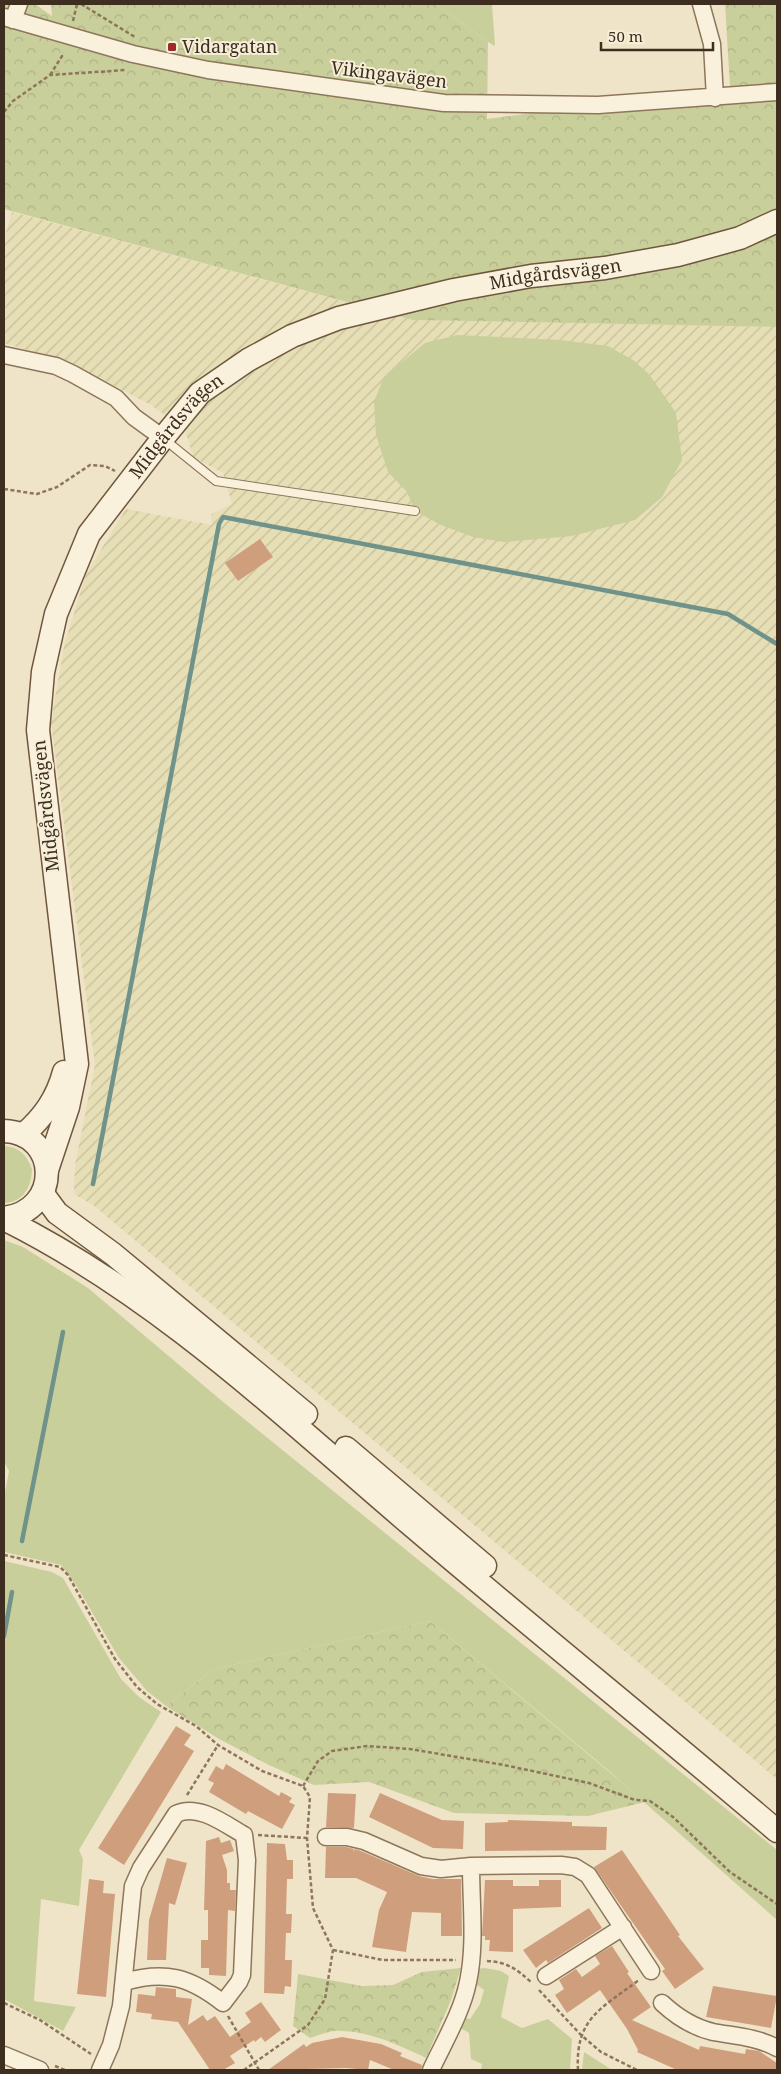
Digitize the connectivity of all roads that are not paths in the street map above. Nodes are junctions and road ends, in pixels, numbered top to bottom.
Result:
1 (19, 4) edge
2 (701, 4) edge
3 (8, 18) edge
4 (777, 92) edge
5 (715, 98) junction
6 (777, 221) edge
7 (4, 355) edge
8 (163, 438) junction
9 (416, 511) dead end
10 (72, 1034) junction
11 (13, 1133) edge
12 (47, 1170) junction
13 (43, 1194) junction
14 (4, 1218) edge
15 (777, 1813) edge
16 (777, 1831) edge
17 (326, 1837) road end
18 (471, 1866) junction
19 (624, 1927) junction
20 (651, 1971) road end
21 (546, 1976) dead end
22 (124, 1982) junction
23 (662, 2003) dead end
24 (777, 2048) edge
25 (4, 2055) edge
26 (102, 2066) edge
27 (40, 2070) edge
28 (431, 2070) edge

1 - 3 street
2 - 5 street
3 - 5 street, Vikingavägen
4 - 5 street, Vikingavägen
6 - 8 main road, Midgårdsvägen
7 - 8 street
8 - 9 lane
8 - 10 main road, Midgårdsvägen
10 - 11 main road, Midgårdsvägen
10 - 12 main road, Midgårdsvägen
11 - 12 main road
12 - 13 main road, Midgårdsvägen
13 - 14 main road
13 - 15 main road
14 - 16 main road
17 - 18 street
18 - 19 street
18 - 28 street
19 - 20 street
19 - 21 street
22 - 22 street
22 - 26 street
23 - 24 street
25 - 27 street

